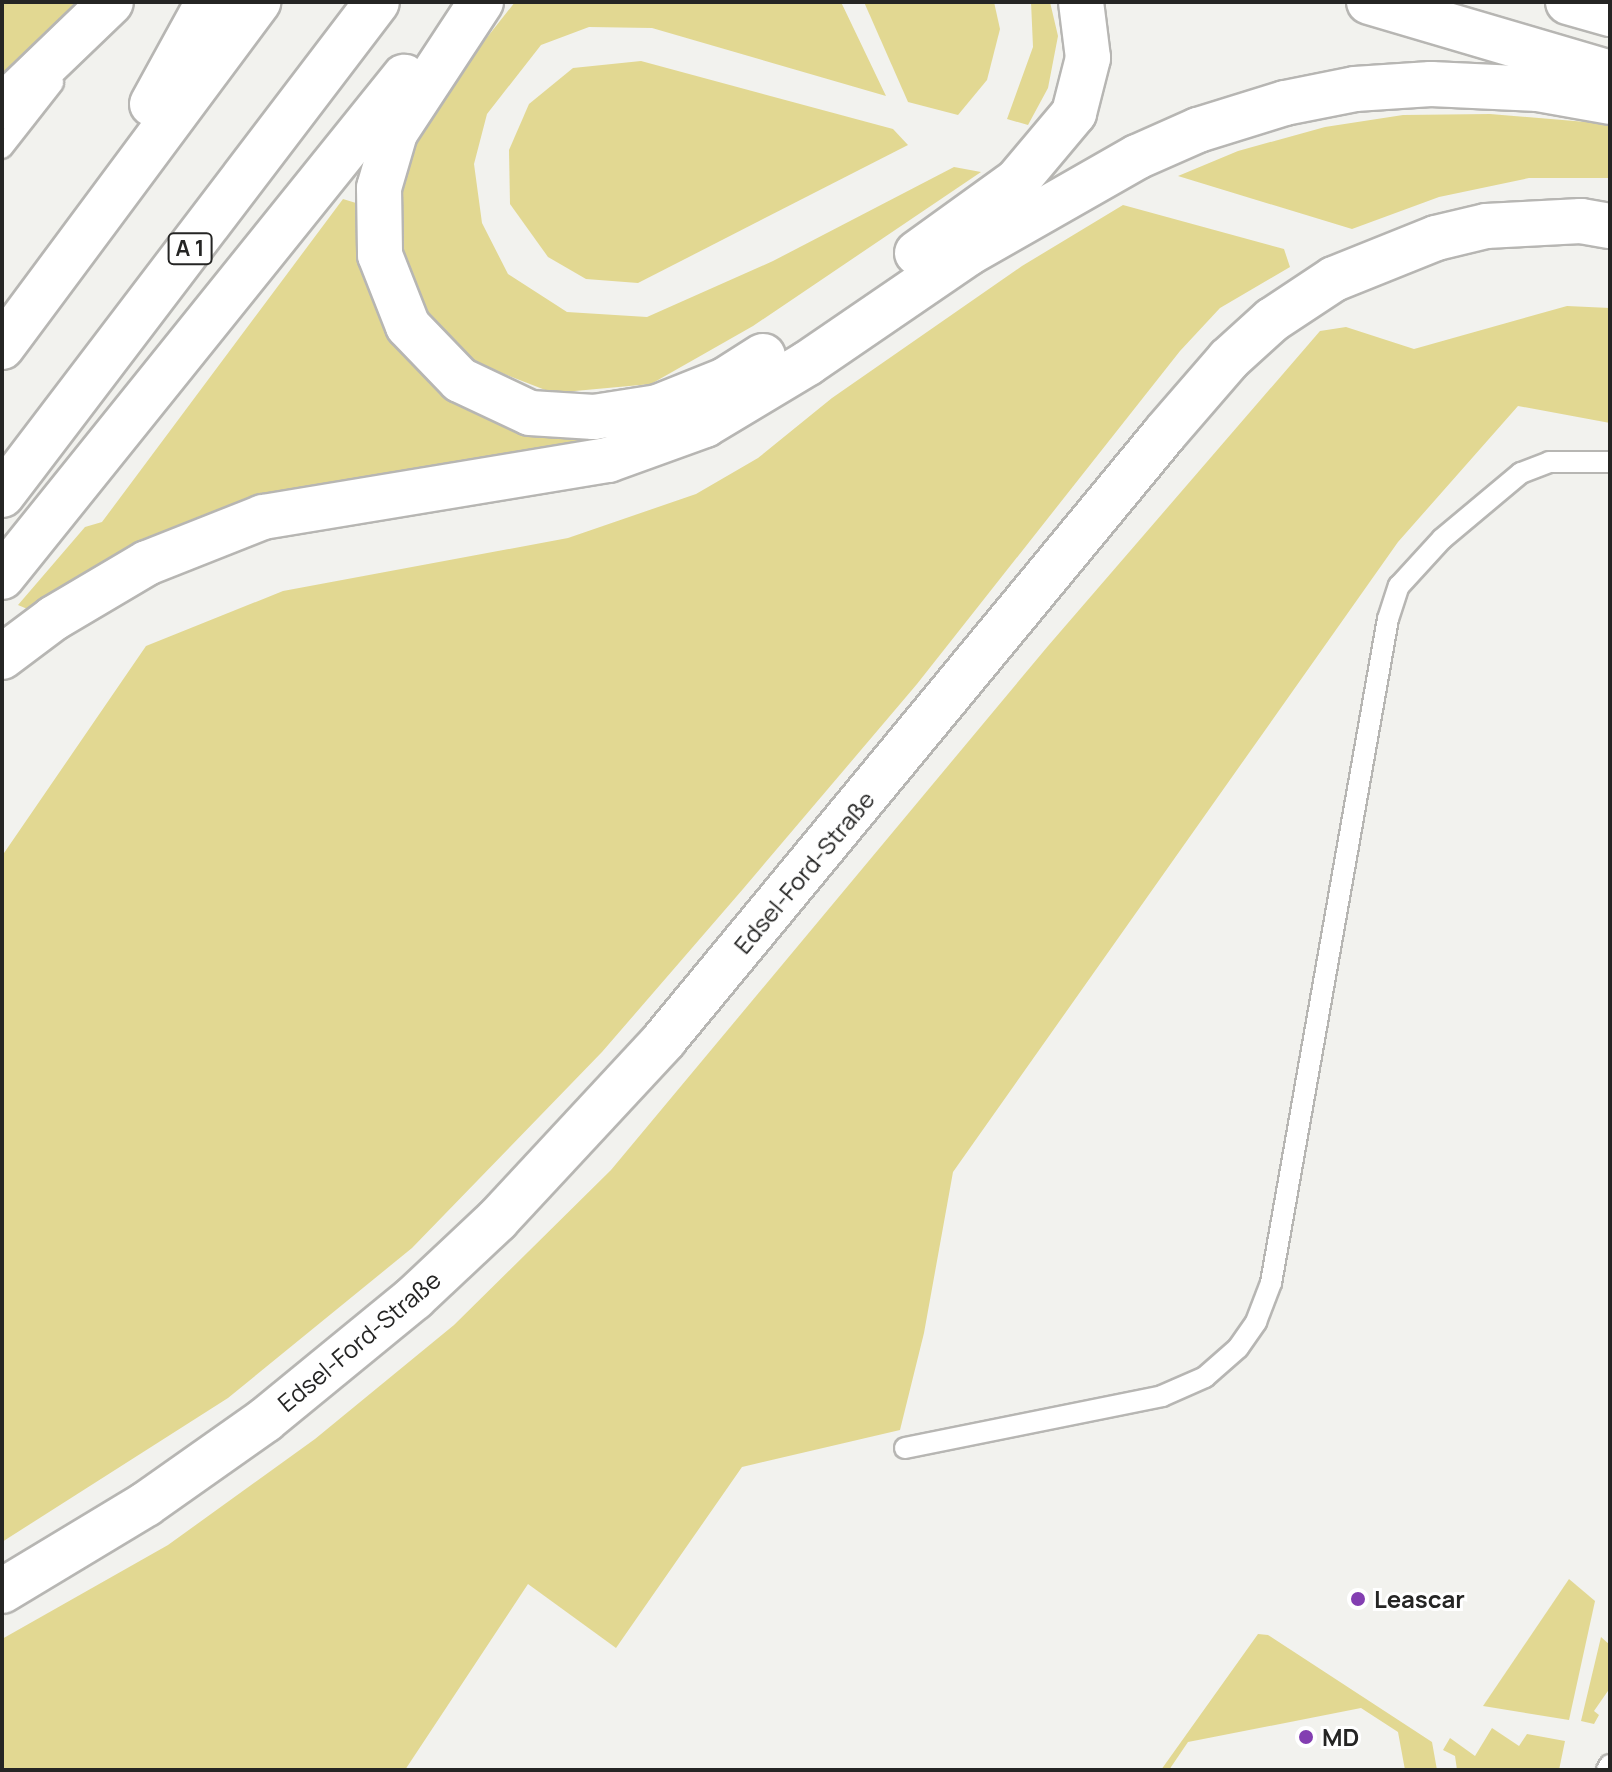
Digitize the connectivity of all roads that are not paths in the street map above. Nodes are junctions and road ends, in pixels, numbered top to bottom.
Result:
1 (111, 2) edge
2 (118, 2) edge
3 (208, 2) edge
4 (258, 2) edge
5 (377, 2) edge
6 (473, 2) edge
7 (481, 2) edge
8 (1081, 2) edge
9 (1369, 2) edge
10 (1568, 2) edge
11 (1610, 14) edge
12 (1610, 73) edge
13 (1610, 102) edge
14 (2, 107) edge
15 (2, 148) edge
16 (1610, 226) edge
17 (84, 229) junction
18 (2, 347) edge
19 (1610, 462) edge
20 (2, 495) edge
21 (2, 577) edge
22 (2, 657) edge
23 (905, 1448) dead end
24 (2, 1591) edge

1 - 14 main road
2 - 15 lane
3 - 17 main road
4 - 17 main road
5 - 20 main road, A 1
6 - 21 main road
7 - 8 main road
9 - 12 main road
10 - 11 main road
13 - 22 main road
16 - 24 main road, Edsel-Ford-Straße
17 - 18 main road
19 - 23 lane

